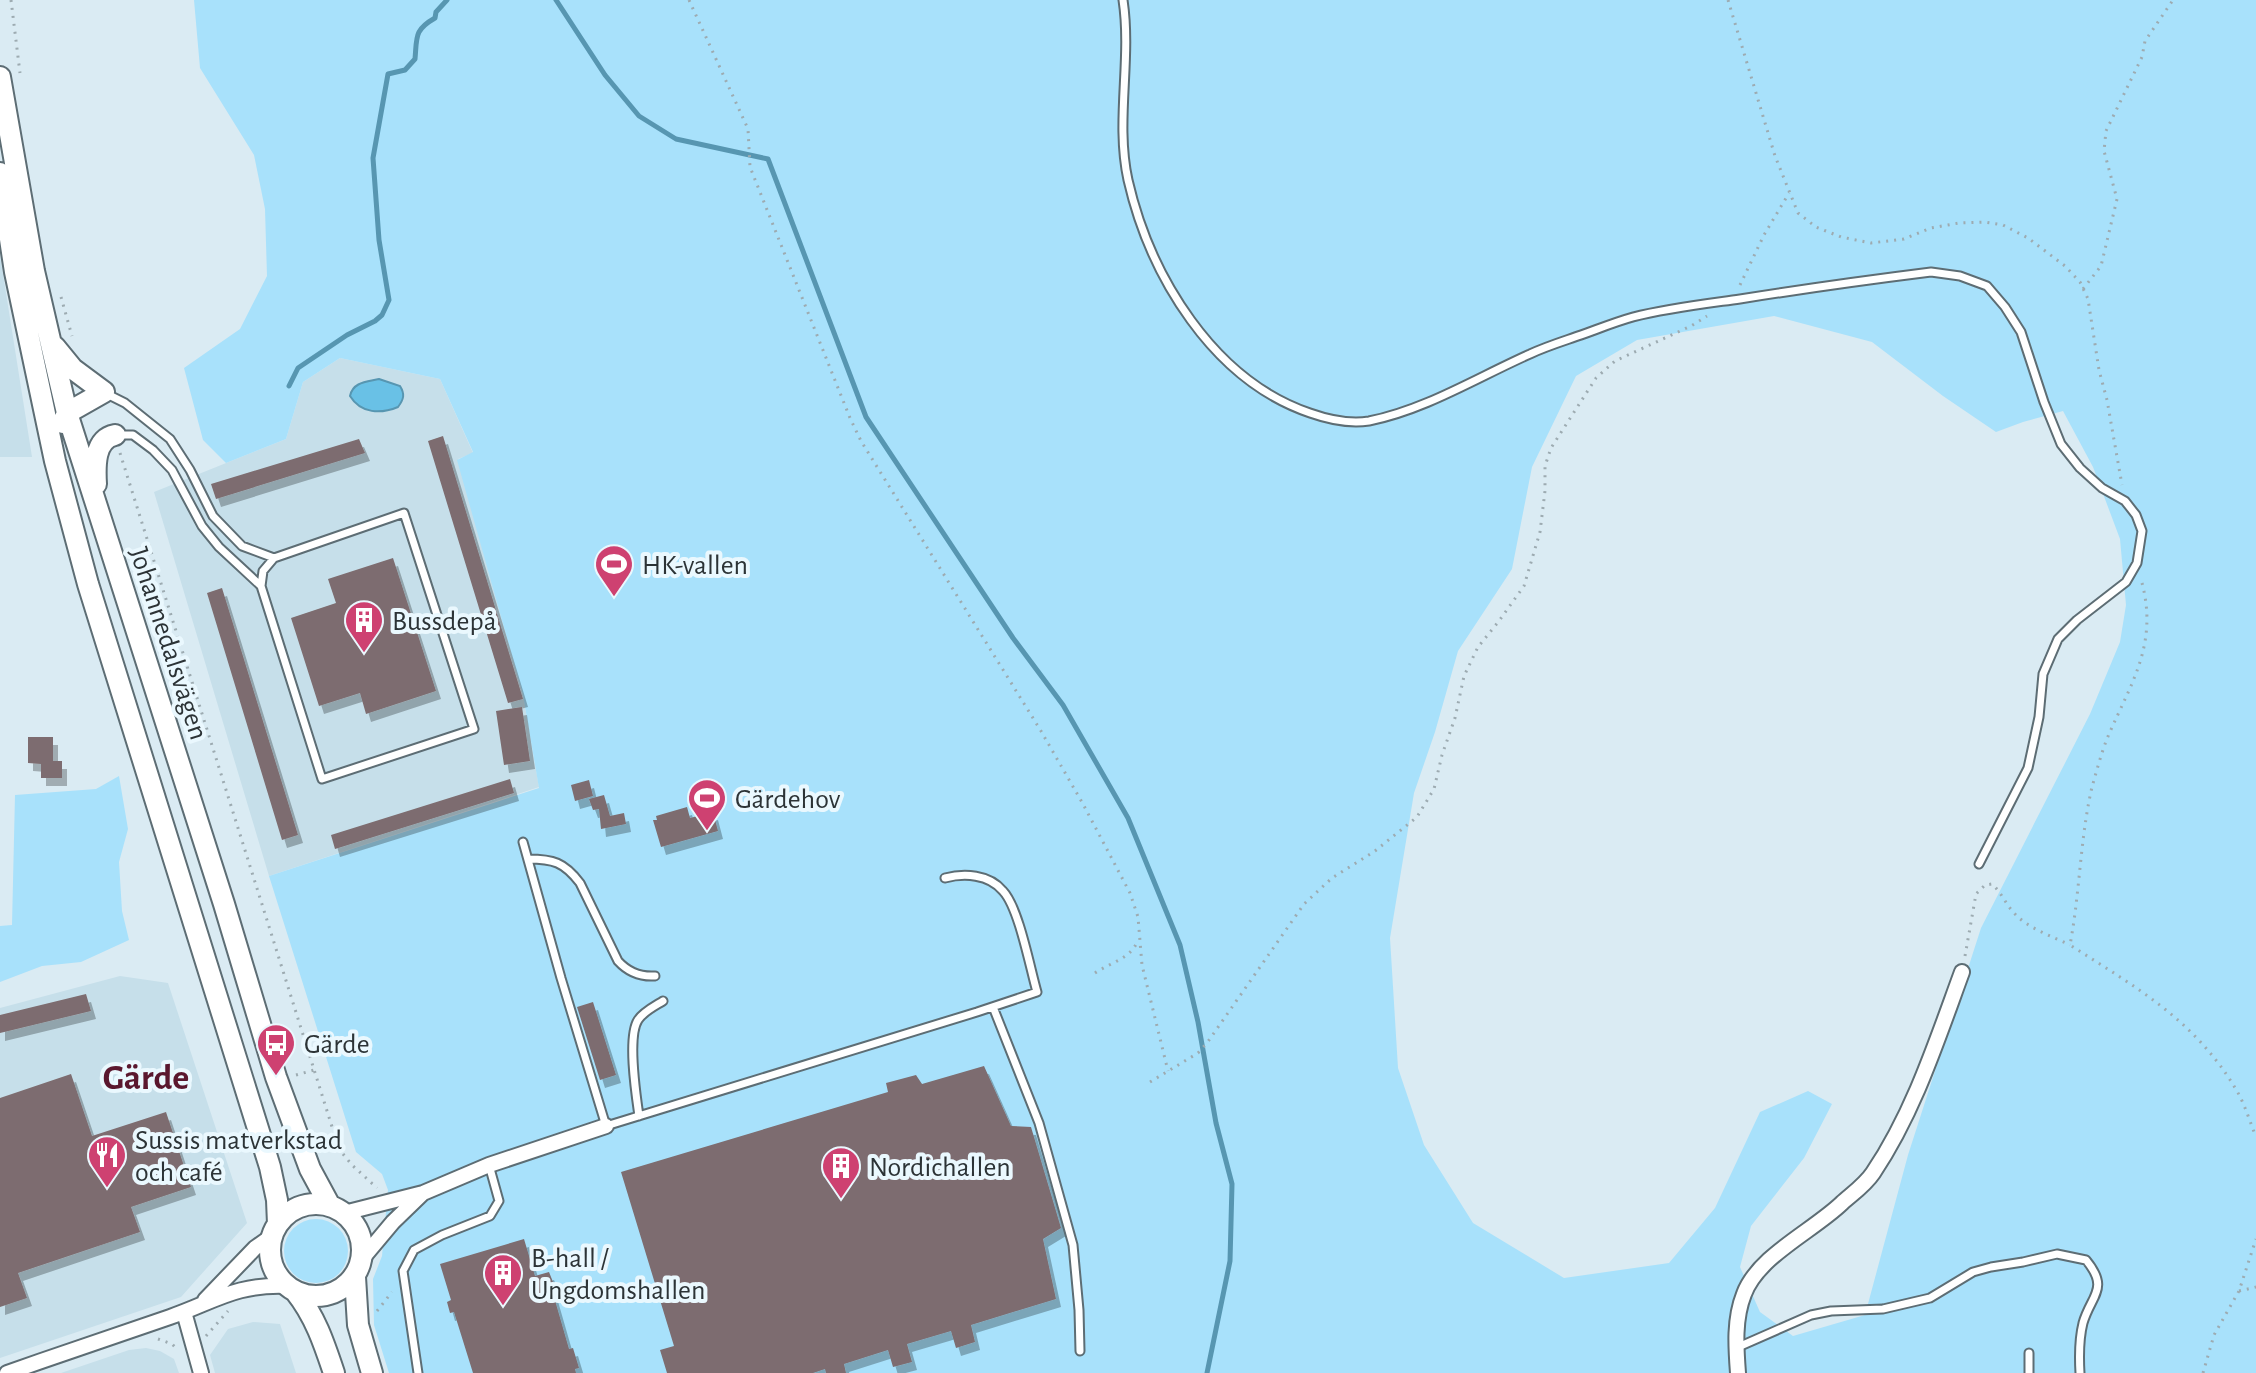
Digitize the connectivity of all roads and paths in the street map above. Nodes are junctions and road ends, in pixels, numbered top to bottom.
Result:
1 (11, 0) edge
2 (689, 0) edge
3 (1123, 0) edge
4 (1728, 0) edge
5 (2173, 0) edge
6 (5, 81) edge
7 (0, 99) edge
8 (0, 173) edge
9 (1789, 193) junction
10 (58, 285) dead end
11 (2083, 289) junction
12 (1734, 300) junction
13 (50, 340) junction
14 (78, 346) dead end
15 (104, 392) junction
16 (67, 413) junction
17 (115, 435) junction
18 (55, 461) junction
19 (2125, 501) junction
20 (96, 504) junction
21 (274, 558) junction
22 (2137, 563) junction
23 (261, 586) junction
24 (523, 842) dead end
25 (528, 859) junction
26 (1979, 864) dead end
27 (945, 878) dead end
28 (1140, 930) junction
29 (2070, 945) junction
30 (1962, 972) joint
31 (1095, 973) dead end
32 (655, 976) dead end
33 (663, 1001) dead end
34 (993, 1007) junction
35 (314, 1070) junction
36 (1168, 1071) junction
37 (296, 1075) dead end
38 (1150, 1082) dead end
39 (639, 1116) junction
40 (606, 1126) junction
41 (2256, 1137) edge
42 (489, 1165) junction
43 (423, 1193) junction
44 (387, 1202) junction
45 (337, 1210) junction
46 (275, 1230) junction
47 (2256, 1239) edge
48 (358, 1268) junction
49 (2256, 1287) edge
50 (291, 1289) junction
51 (2239, 1291) junction
52 (202, 1303) junction
53 (184, 1312) junction
54 (155, 1338) dead end
55 (1736, 1348) junction
56 (1080, 1351) dead end
57 (2029, 1353) dead end
58 (182, 1354) dead end
59 (7, 1373) edge
60 (201, 1373) edge
61 (334, 1373) edge
62 (372, 1373) edge
63 (418, 1373) edge
64 (1738, 1373) edge
65 (2029, 1373) edge
66 (2080, 1373) edge
67 (2203, 1373) edge

1 - 6 path
2 - 28 path
3 - 12 lane
4 - 9 path
5 - 11 path
6 - 7 main road
6 - 13 main road, Johannedalsvägen
8 - 18 main road
9 - 11 path
9 - 12 path
10 - 14 path
11 - 19 path
12 - 19 lane
12 - 36 path
13 - 15 main road
13 - 16 main road, Johannedalsvägen
15 - 16 main road
15 - 21 lane
16 - 18 main road
16 - 20 main road, Johannedalsvägen
17 - 20 main road
17 - 23 lane
17 - 35 path
18 - 46 main road
19 - 22 lane
20 - 45 main road, Johannedalsvägen
21 - 23 lane
21 - 23 lane
22 - 26 lane
22 - 29 path
24 - 25 lane
25 - 32 lane
25 - 40 lane
27 - 34 lane
28 - 31 path
28 - 36 path
29 - 30 path
29 - 41 path
30 - 55 street
33 - 39 lane
34 - 39 lane
34 - 56 lane
35 - 37 path
35 - 44 path
36 - 38 path
39 - 40 lane
40 - 42 street
42 - 43 street
42 - 63 lane
43 - 44 street
43 - 48 street
44 - 45 street
45 - 46 main road
45 - 48 main road
46 - 50 main road
46 - 52 street
47 - 51 path
48 - 50 main road
48 - 62 main road
49 - 51 path
50 - 52 street
50 - 61 main road
51 - 67 path
52 - 53 street
53 - 59 street
53 - 60 street
54 - 58 path
55 - 64 street
55 - 66 lane
57 - 65 lane

